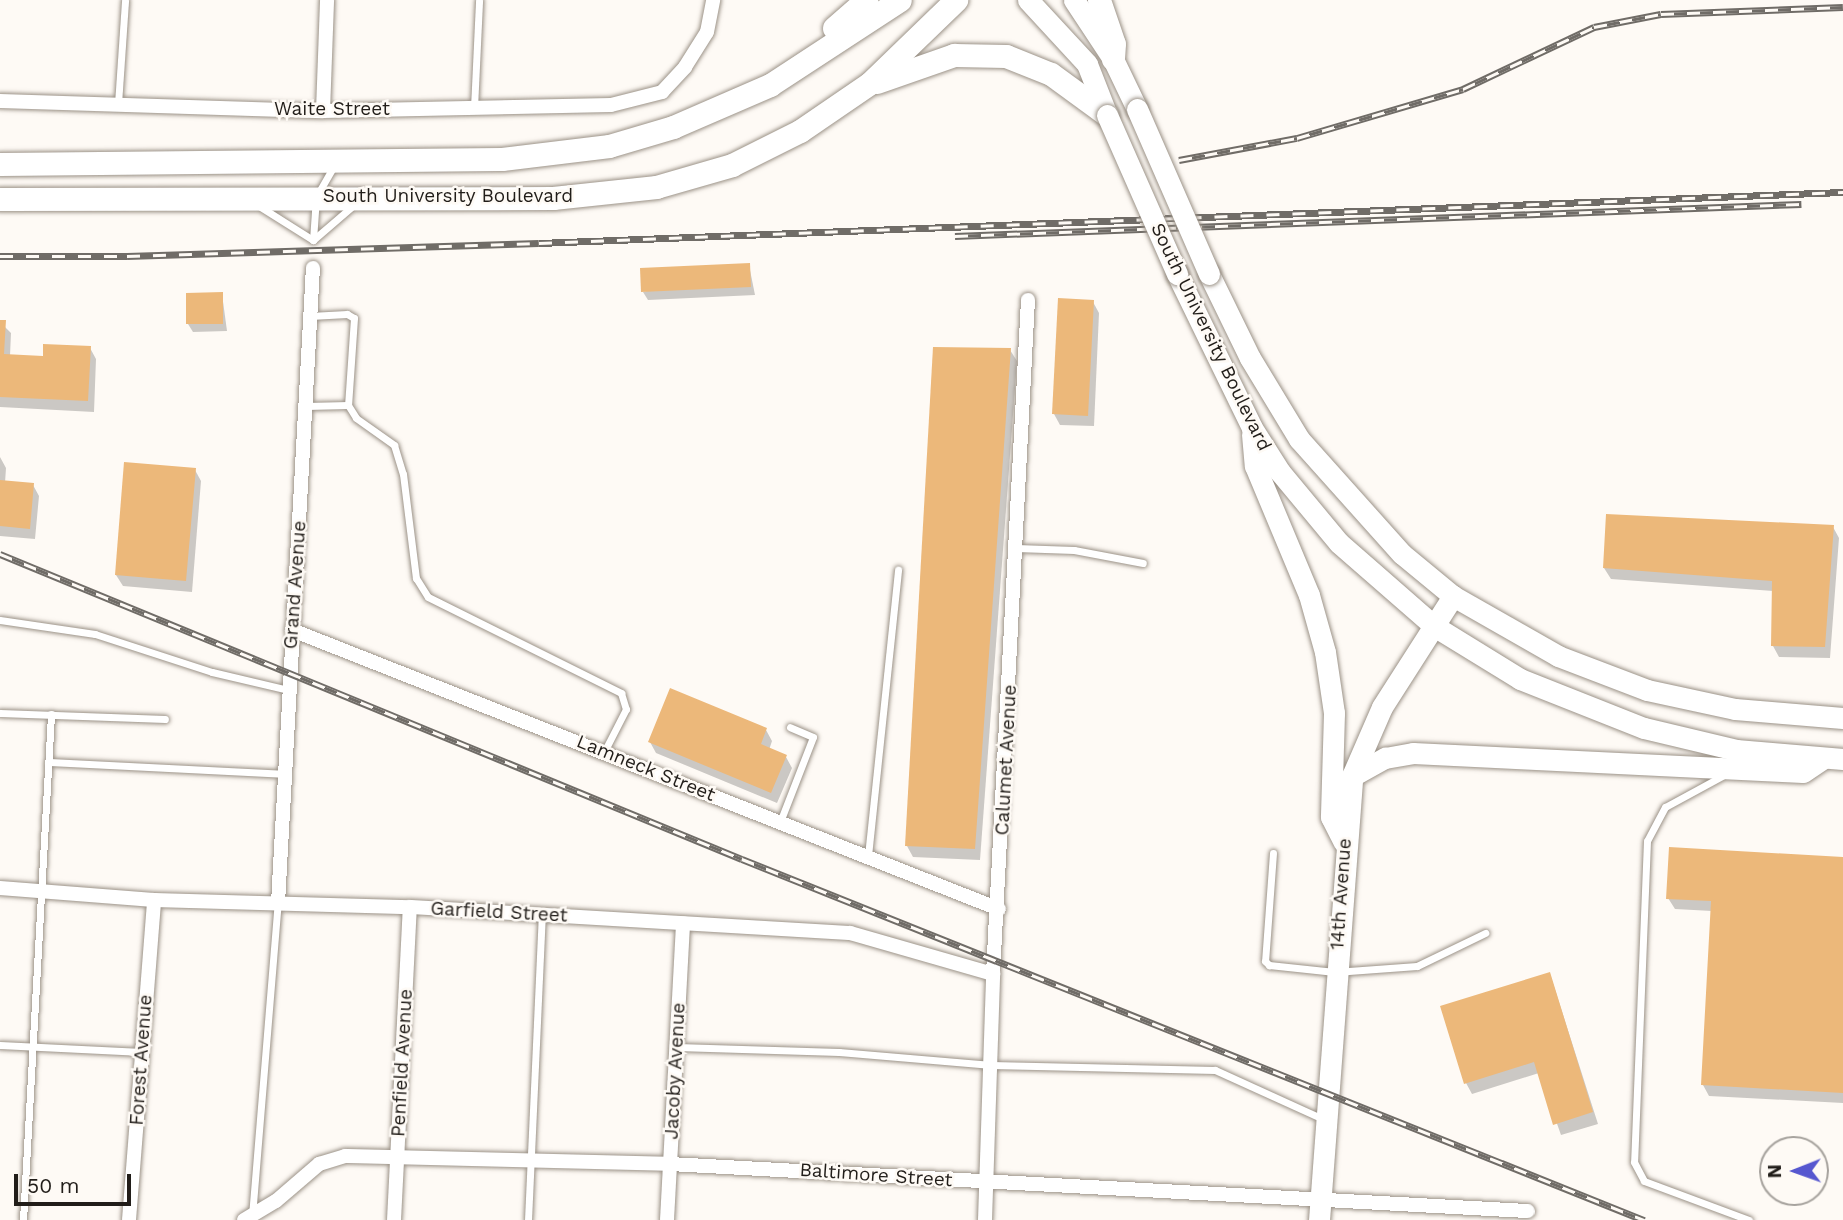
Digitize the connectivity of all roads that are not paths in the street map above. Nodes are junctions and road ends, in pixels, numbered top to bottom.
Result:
1 (125, 0) edge
2 (327, 0) edge
3 (479, 0) edge
4 (713, 0) edge
5 (866, 0) edge
6 (900, 0) edge
7 (956, 0) edge
8 (1028, 0) edge
9 (1074, 0) edge
10 (1099, 0) edge
11 (1113, 59) junction
12 (801, 63) junction
13 (870, 83) junction
14 (0, 101) edge
15 (117, 106) junction
16 (474, 108) junction
17 (323, 111) junction
18 (1107, 115) junction
19 (336, 163) junction
20 (0, 164) edge
21 (316, 197) junction
22 (361, 198) junction
23 (0, 199) edge
24 (250, 199) junction
25 (313, 240) junction
26 (313, 268) dead end
27 (1028, 300) dead end
28 (310, 316) junction
29 (348, 405) junction
30 (306, 406) junction
31 (1252, 428) junction
32 (1016, 548) junction
33 (1143, 563) dead end
34 (898, 570) dead end
35 (1454, 596) junction
36 (0, 620) edge
37 (1434, 626) junction
38 (292, 630) junction
39 (288, 690) junction
40 (0, 713) edge
41 (51, 714) junction
42 (1843, 718) edge
43 (165, 719) dead end
44 (790, 727) dead end
45 (604, 752) junction
46 (1833, 759) edge
47 (48, 762) junction
48 (1734, 769) junction
49 (284, 774) junction
50 (1352, 776) junction
51 (779, 822) junction
52 (1344, 842) junction
53 (1273, 853) dead end
54 (868, 857) junction
55 (0, 888) edge
56 (41, 891) junction
57 (154, 900) junction
58 (278, 903) junction
59 (410, 907) junction
60 (999, 909) junction
61 (542, 914) junction
62 (683, 923) junction
63 (1485, 933) dead end
64 (1335, 972) junction
65 (993, 974) junction
66 (0, 1045) edge
67 (33, 1046) junction
68 (677, 1046) junction
69 (142, 1052) junction
70 (991, 1065) junction
71 (1325, 1120) junction
72 (398, 1156) junction
73 (531, 1160) junction
74 (670, 1164) junction
75 (988, 1183) junction
76 (1319, 1211) edge
77 (1528, 1211) dead end
78 (249, 1219) edge
79 (23, 1220) edge
80 (129, 1220) edge
81 (394, 1220) edge
82 (528, 1220) edge
83 (667, 1220) edge
84 (985, 1220) edge
85 (1749, 1220) edge

1 - 15 lane
2 - 17 street
3 - 16 lane
4 - 16 street, Waite Street
5 - 12 main road
6 - 12 main road
7 - 13 main road
8 - 18 main road, South University Boulevard
9 - 11 main road, South University Boulevard
10 - 11 main road
11 - 35 main road, South University Boulevard, bridge
12 - 19 main road, South University Boulevard
13 - 18 main road
13 - 22 main road, South University Boulevard
14 - 15 street, Waite Street
15 - 17 street, Waite Street
16 - 17 street, Waite Street
18 - 31 main road, South University Boulevard, bridge
19 - 20 main road, South University Boulevard
19 - 21 lane
21 - 22 main road, South University Boulevard
21 - 24 main road, South University Boulevard
21 - 25 lane
22 - 25 lane
23 - 24 main road, South University Boulevard
24 - 25 lane
26 - 28 street, Grand Avenue
27 - 32 street, Calumet Avenue
28 - 29 lane
28 - 30 street, Grand Avenue
29 - 30 lane
29 - 45 lane
30 - 38 street, Grand Avenue
31 - 37 main road, South University Boulevard
31 - 52 main road
32 - 33 lane
32 - 60 street, Calumet Avenue
34 - 54 lane
35 - 37 main road, 14th Avenue
35 - 42 main road, South University Boulevard
36 - 39 lane
37 - 46 main road, South University Boulevard
37 - 50 main road, 14th Avenue
38 - 39 street, Grand Avenue
38 - 45 street, Lamneck Street
39 - 49 street, Grand Avenue
40 - 41 lane
41 - 43 lane
41 - 47 lane
44 - 51 lane
45 - 51 street, Lamneck Street
46 - 48 main road
47 - 49 lane
47 - 56 lane
48 - 50 main road
48 - 85 lane
49 - 58 street, Grand Avenue
50 - 52 main road, 14th Avenue
51 - 54 street, Lamneck Street
52 - 64 main road, 14th Avenue
53 - 64 lane
54 - 60 street, Lamneck Street
55 - 56 street, Garfield Street
56 - 57 street, Garfield Street
56 - 67 lane
57 - 58 street, Garfield Street
57 - 69 street, Forest Avenue
58 - 59 street, Garfield Street
58 - 78 lane
59 - 61 street, Garfield Street
59 - 72 street, Penfield Avenue
60 - 65 street, Calumet Avenue
61 - 62 street, Garfield Street
61 - 73 lane
62 - 65 street, Garfield Street
62 - 68 street, Jacoby Avenue
63 - 64 lane
64 - 71 main road, 14th Avenue
65 - 70 street, Calumet Avenue
66 - 67 lane
67 - 69 lane
67 - 79 lane
68 - 70 lane
68 - 74 street, Jacoby Avenue
69 - 80 street, Forest Avenue
70 - 71 lane
70 - 75 street, Calumet Avenue
71 - 76 main road, 14th Avenue
72 - 73 street, Baltimore Street
72 - 78 street, Baltimore Street
72 - 81 street, Penfield Avenue
73 - 74 street, Baltimore Street
73 - 82 lane
74 - 75 street, Baltimore Street
74 - 83 street, Jacoby Avenue
75 - 76 street, Baltimore Street
75 - 84 street, Calumet Avenue
76 - 77 street, Baltimore Street

